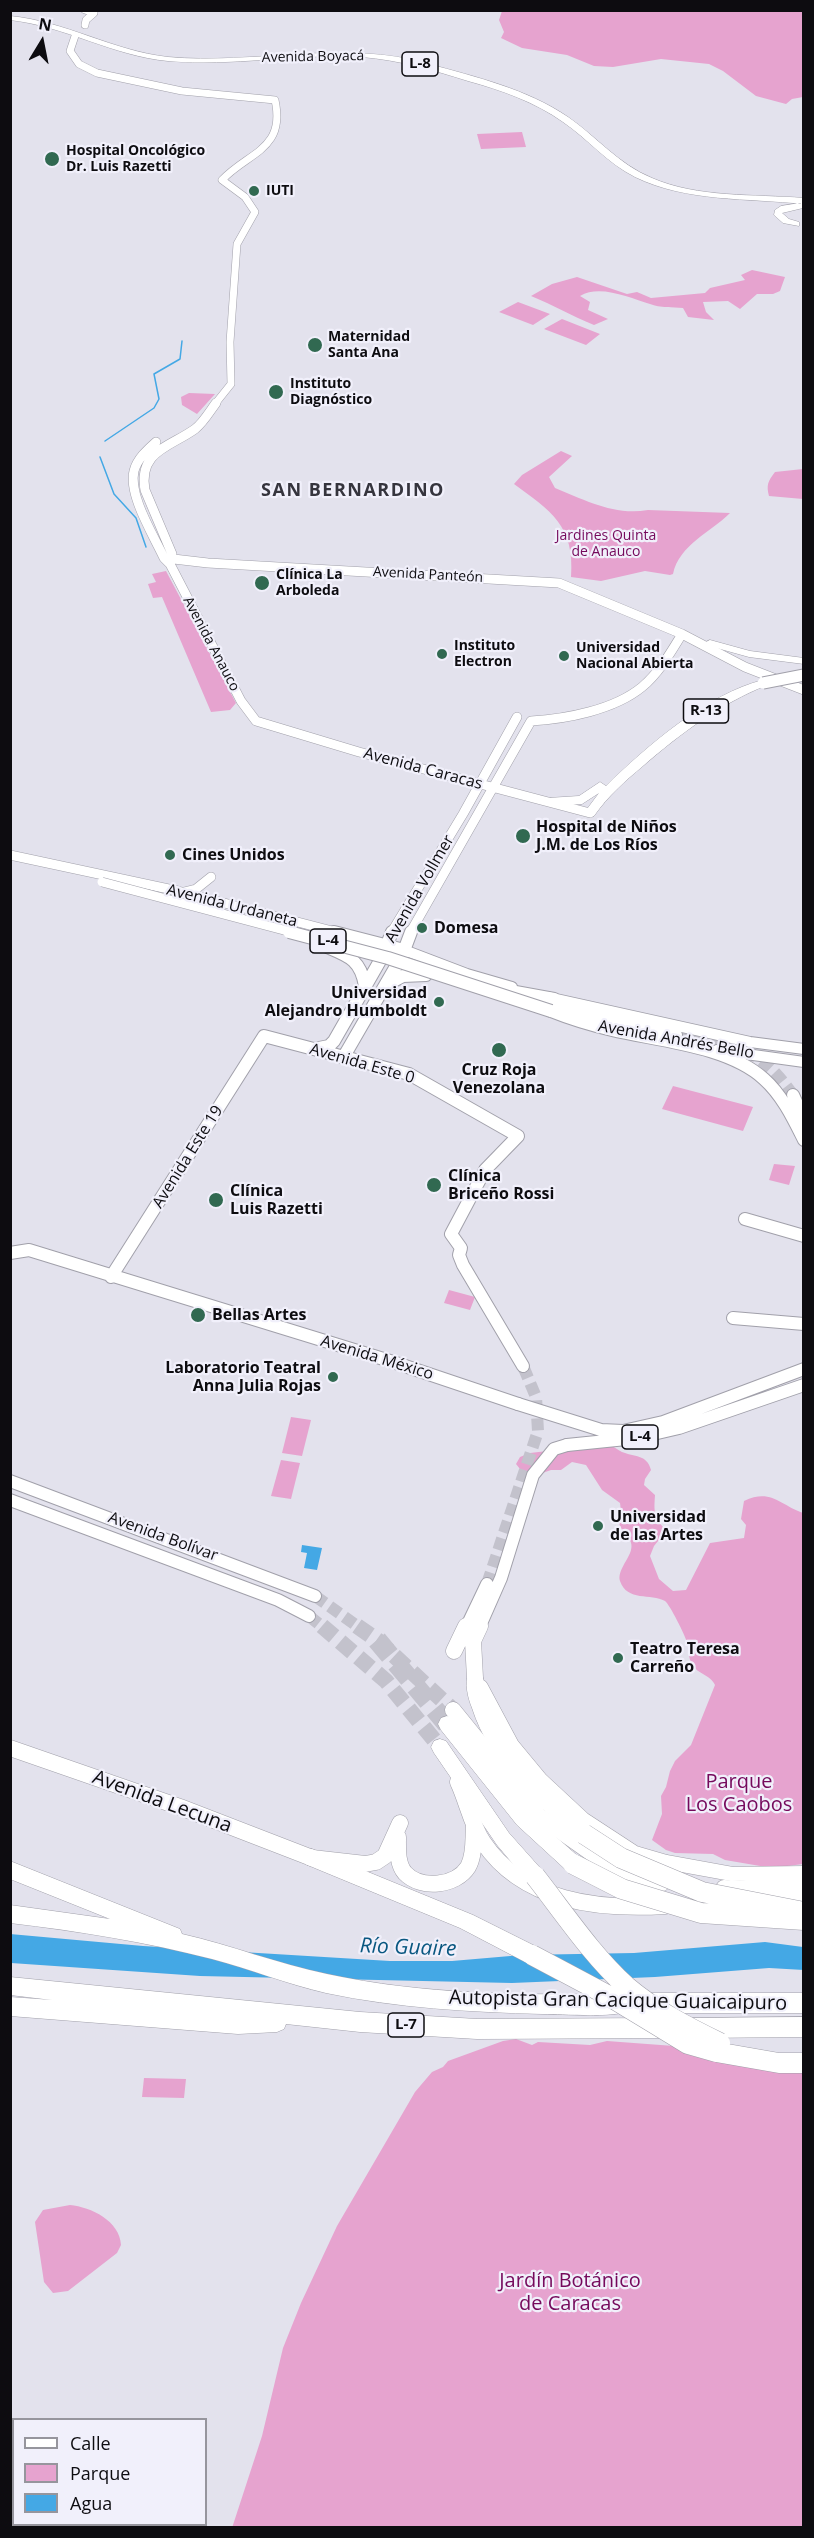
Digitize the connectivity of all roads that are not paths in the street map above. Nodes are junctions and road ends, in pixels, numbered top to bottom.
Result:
1 (85, 10) edge
2 (10, 16) edge
3 (85, 25) dead end
4 (75, 36) dead end
5 (804, 195) edge
6 (804, 201) edge
7 (804, 206) edge
8 (796, 224) dead end
9 (169, 560) junction
10 (682, 634) junction
11 (710, 643) joint
12 (804, 662) edge
13 (804, 675) edge
14 (804, 690) edge
15 (518, 717) dead end
16 (256, 721) joint
17 (654, 749) junction
18 (480, 784) junction
19 (495, 788) junction
20 (548, 802) junction
21 (590, 813) joint
22 (10, 855) edge
23 (10, 861) edge
24 (60, 869) junction
25 (211, 877) dead end
26 (108, 879) junction
27 (178, 891) junction
28 (171, 902) dead end
29 (369, 940) junction
30 (387, 945) junction
31 (405, 950) junction
32 (426, 975) dead end
33 (365, 986) junction
34 (498, 989) junction
35 (380, 990) junction
36 (554, 999) junction
37 (676, 1035) tunnel mouth
38 (264, 1036) joint
39 (693, 1047) junction
40 (313, 1049) junction
41 (804, 1049) edge
42 (343, 1058) junction
43 (804, 1062) edge
44 (793, 1095) tunnel mouth
45 (804, 1119) edge
46 (804, 1140) edge
47 (745, 1219) dead end
48 (804, 1233) edge
49 (10, 1253) edge
50 (111, 1276) junction
51 (733, 1318) dead end
52 (801, 1324) edge
53 (523, 1366) tunnel mouth
54 (804, 1370) edge
55 (804, 1385) edge
56 (10, 1481) edge
57 (10, 1500) edge
58 (315, 1596) tunnel mouth
59 (309, 1616) tunnel mouth
60 (473, 1641) junction
61 (454, 1651) dead end
62 (476, 1678) junction
63 (450, 1717) joint
64 (440, 1747) joint
65 (10, 1748) edge
66 (474, 1824) junction
67 (312, 1858) junction
68 (10, 1870) edge
69 (804, 1872) edge
70 (804, 1881) edge
71 (804, 1894) edge
72 (804, 1912) edge
73 (10, 1914) edge
74 (804, 1920) edge
75 (212, 1950) junction
76 (10, 1986) edge
77 (804, 2003) edge
78 (10, 2006) edge
79 (318, 2019) junction
80 (804, 2027) edge
81 (718, 2048) junction
82 (804, 2063) edge

1 - 3 main road
2 - 5 highway, Avenida Boyacá / L-8
2 - 6 highway, Avenida Boyacá / L-8
4 - 9 main road, Avenida Anauco / R-13
7 - 8 highway
9 - 10 main road, Avenida Panteón
9 - 16 main road, Avenida Anauco / R-13
10 - 11 main road
10 - 14 main road
10 - 19 main road, Avenida Vollmer
11 - 12 highway
13 - 17 highway, R-13, bridge
15 - 18 main road, Avenida Vollmer
16 - 18 main road, Avenida Caracas / R-13
17 - 20 highway, R-13
17 - 21 highway, R-13
18 - 19 main road, Avenida Caracas / R-13
18 - 30 main road, Avenida Vollmer
19 - 20 main road, Avenida Caracas / R-13
19 - 31 main road, Avenida Vollmer
20 - 21 main road, Avenida Caracas / R-13
22 - 24 main road, L-4
23 - 24 main road, L-4
24 - 26 main road, L-4
25 - 27 main road
26 - 27 main road, Avenida Urdaneta / L-4
26 - 34 main road, L-4, bridge
26 - 39 main road, Avenida Andrés Bello / L-4, bridge
27 - 28 main road
27 - 29 main road, Avenida Urdaneta / L-4
29 - 30 main road, Avenida Urdaneta / L-4
29 - 33 main road, L-4
30 - 31 main road, Avenida Urdaneta / L-4
30 - 33 main road, Avenida Vollmer
31 - 35 main road, Avenida Vollmer
31 - 36 street, Avenida Urdaneta
32 - 35 main road
33 - 40 main road, Avenida Vollmer
34 - 36 main road, L-4
34 - 37 main road, L-4
35 - 42 main road, Avenida Vollmer
36 - 41 street, Avenida Andrés Bello
38 - 40 main road, Avenida Este 0
38 - 50 main road, Avenida Este 19
39 - 43 street, Avenida Andrés Bello
39 - 46 main road, L-4
40 - 42 main road, Avenida Este 0
42 - 53 main road, Avenida Este 0
44 - 45 main road
47 - 48 main road
49 - 50 main road, Avenida México
50 - 54 main road, Avenida México
51 - 52 main road
55 - 60 main road, L-4
56 - 58 main road, Avenida Bolívar
57 - 59 main road, Avenida Bolívar
60 - 61 main road
60 - 62 main road
62 - 69 street
62 - 72 highway, bridge
63 - 70 main road
63 - 74 highway, bridge
64 - 66 main road
64 - 81 highway, bridge
65 - 67 main road, Avenida Lecuna
66 - 67 main road, Avenida Lecuna
66 - 71 main road
67 - 81 highway, bridge
68 - 75 highway
73 - 75 highway, Autopista Gran Cacique Guaicaipuro / L-7
75 - 77 highway, Autopista Gran Cacique Guaicaipuro / L-7
76 - 79 highway, Autopista Gran Cacique Guaicaipuro / L-7
78 - 79 highway
79 - 80 highway, Autopista Gran Cacique Guaicaipuro / L-7
81 - 82 highway

